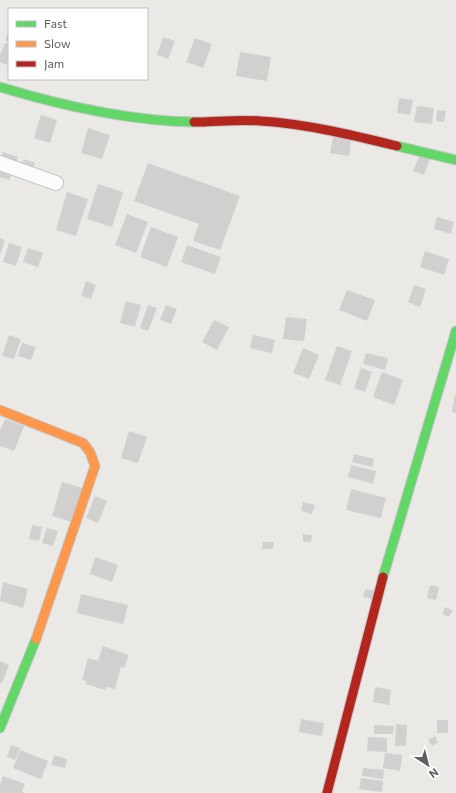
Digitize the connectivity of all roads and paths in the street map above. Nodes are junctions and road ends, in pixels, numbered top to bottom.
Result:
1 (0, 87) edge
2 (456, 160) edge
3 (0, 162) edge
4 (56, 183) dead end
5 (456, 331) edge
6 (0, 410) edge
7 (0, 728) edge
8 (327, 793) edge

1 - 2 street
3 - 4 street
5 - 8 street
6 - 7 street

